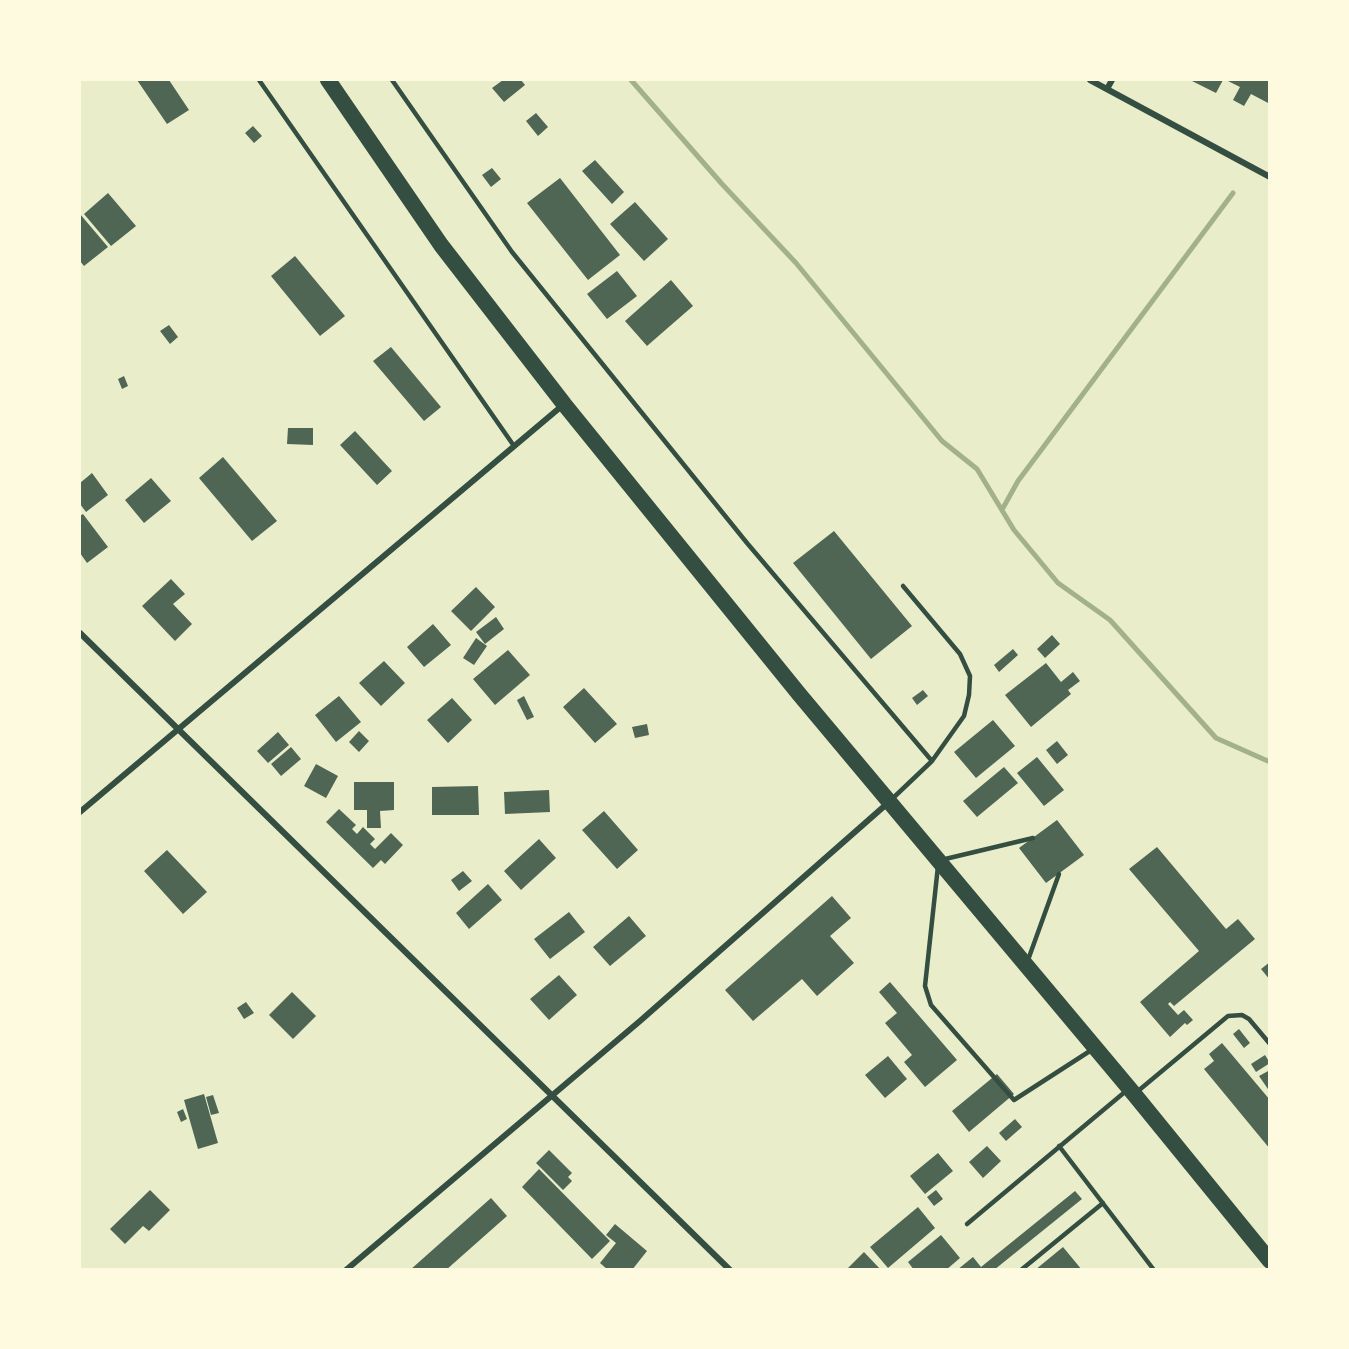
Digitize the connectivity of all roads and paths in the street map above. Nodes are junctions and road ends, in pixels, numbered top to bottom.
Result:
1 (259, 80) edge
2 (328, 80) edge
3 (392, 80) edge
4 (1090, 80) edge
5 (1112, 80) edge
6 (1107, 89) junction
7 (1269, 177) edge
8 (564, 404) junction
9 (514, 446) junction
10 (903, 586) dead end
11 (80, 633) edge
12 (180, 730) junction
13 (932, 761) junction
14 (889, 802) junction
15 (80, 812) edge
16 (1033, 838) dead end
17 (938, 861) junction
18 (1059, 874) dead end
19 (1026, 965) junction
20 (1269, 1044) edge
21 (1095, 1047) junction
22 (1132, 1091) junction
23 (551, 1095) junction
24 (1059, 1146) junction
25 (1103, 1203) junction
26 (966, 1224) dead end
27 (1269, 1261) edge
28 (346, 1269) edge
29 (730, 1269) edge
30 (1021, 1269) edge
31 (1154, 1269) edge

1 - 9 lane
2 - 8 highway
3 - 13 lane
4 - 6 street
5 - 6 street
6 - 7 street
8 - 9 street
8 - 14 highway
9 - 12 street
10 - 13 lane
11 - 12 street
12 - 15 street
12 - 23 street
13 - 14 lane
14 - 17 highway
14 - 23 street
16 - 17 lane
17 - 19 highway
17 - 21 lane
18 - 19 lane
19 - 21 highway
20 - 22 lane
21 - 22 highway
22 - 24 lane
22 - 27 highway
23 - 28 street
23 - 29 street
24 - 25 lane
24 - 26 lane
25 - 30 lane
25 - 31 lane

